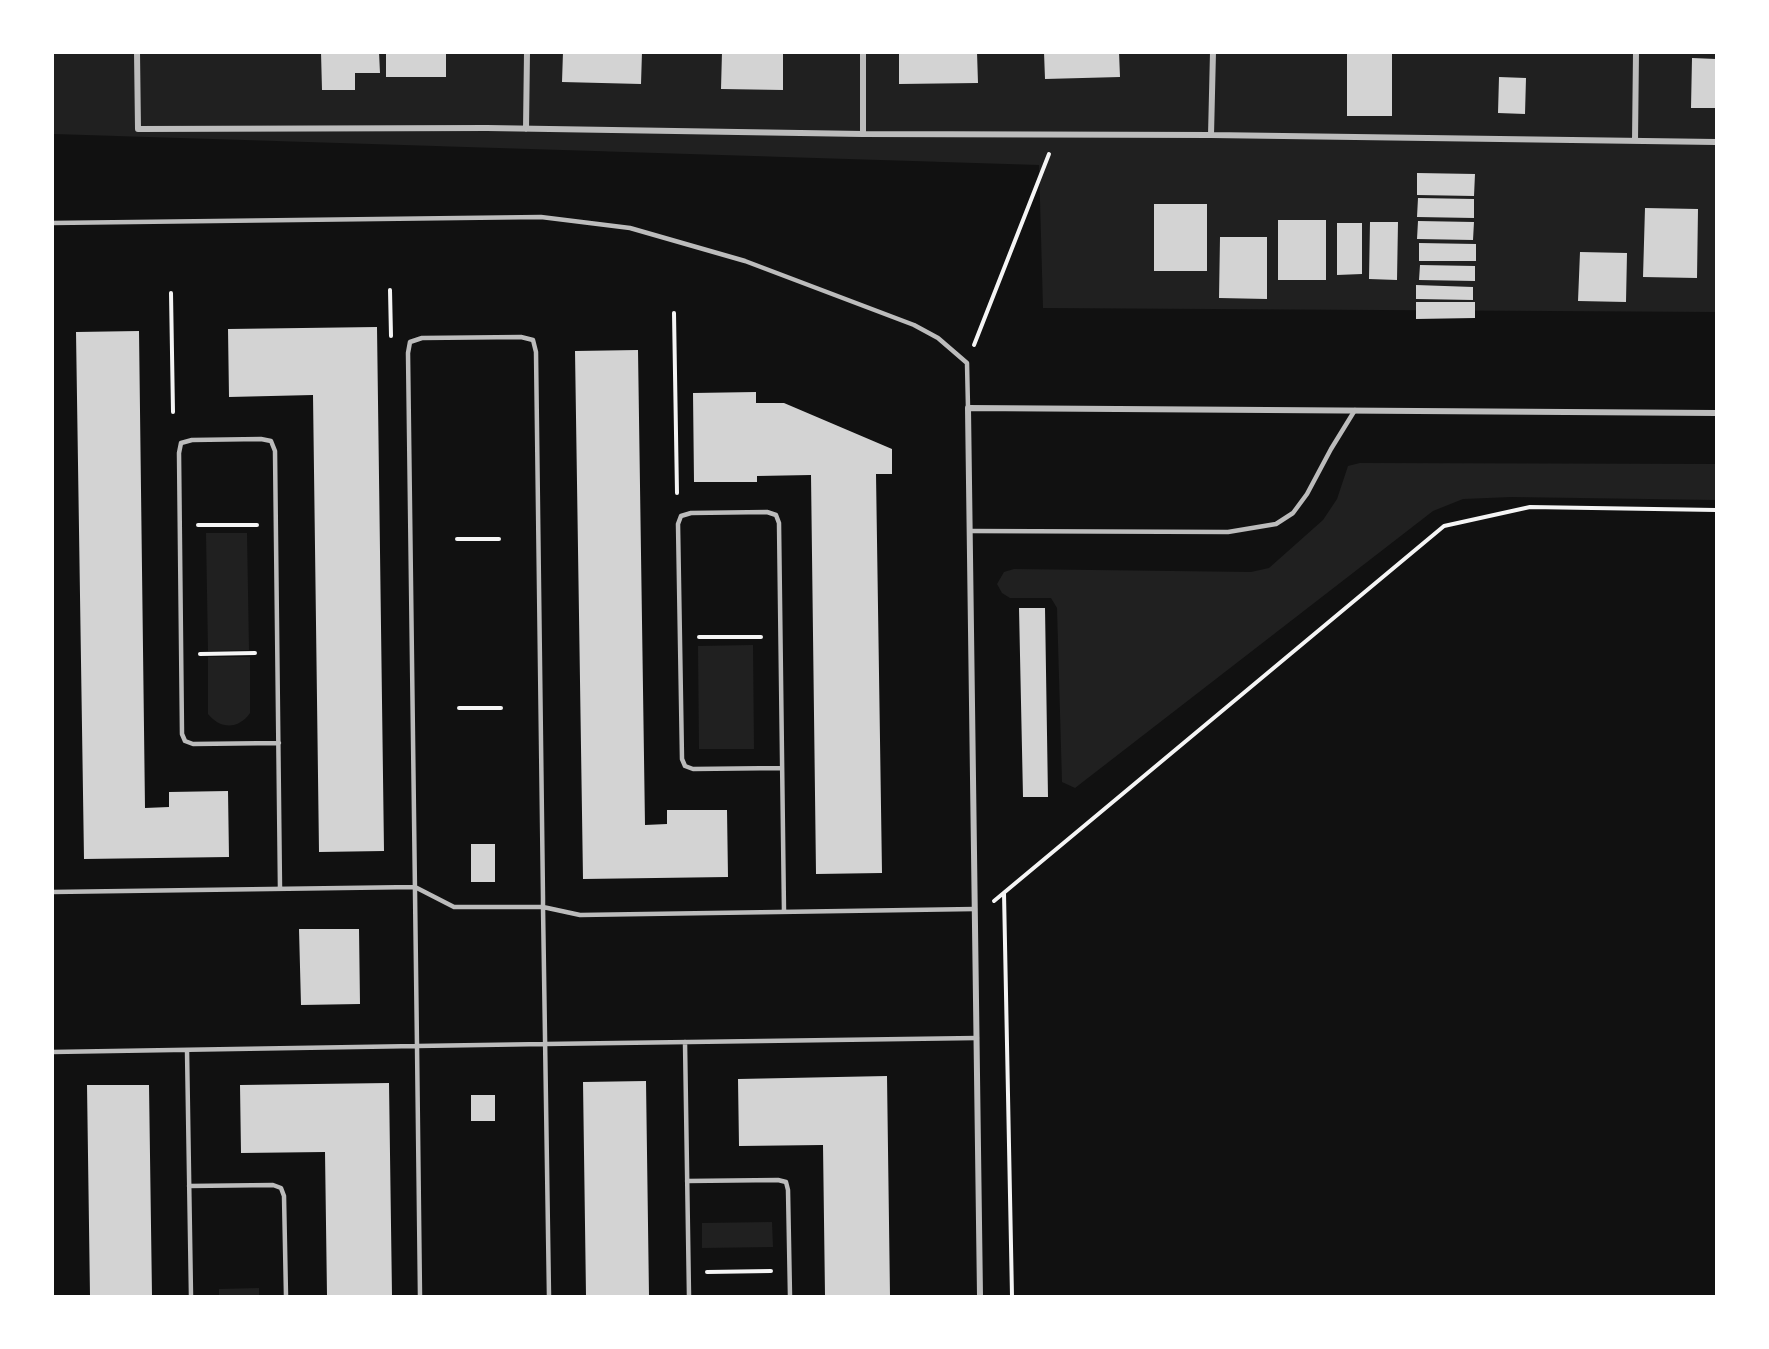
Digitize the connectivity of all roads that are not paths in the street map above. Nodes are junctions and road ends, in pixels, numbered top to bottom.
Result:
1 (137, 52) edge
2 (527, 52) edge
3 (863, 52) edge
4 (1213, 52) edge
5 (1636, 52) edge
6 (526, 129) junction
7 (862, 134) junction
8 (1211, 135) junction
9 (1635, 141) junction
10 (1716, 142) edge
11 (52, 223) edge
12 (968, 408) junction
13 (1355, 410) junction
14 (1716, 413) edge
15 (970, 531) junction
16 (279, 743) junction
17 (782, 768) junction
18 (415, 887) junction
19 (280, 889) junction
20 (52, 892) edge
21 (543, 908) junction
22 (975, 909) junction
23 (784, 912) junction
24 (976, 1038) junction
25 (685, 1042) junction
26 (545, 1044) junction
27 (417, 1046) junction
28 (187, 1050) junction
29 (52, 1052) edge
30 (687, 1181) junction
31 (189, 1186) junction
32 (191, 1296) edge
33 (286, 1296) edge
34 (420, 1296) edge
35 (549, 1296) edge
36 (689, 1296) edge
37 (790, 1296) edge
38 (980, 1296) edge

1 - 6 street
2 - 6 street
3 - 7 street
4 - 8 street
5 - 9 street
6 - 7 street
7 - 8 street
8 - 9 street
9 - 10 street
11 - 12 lane
12 - 13 street
12 - 15 street
13 - 14 street
13 - 15 lane
15 - 22 street
16 - 16 lane
16 - 19 lane
17 - 17 lane
17 - 23 lane
18 - 19 lane
18 - 21 lane
18 - 21 lane
18 - 27 lane
19 - 20 lane
21 - 23 lane
21 - 26 lane
22 - 23 lane
22 - 24 street
24 - 25 lane
24 - 38 street
25 - 26 lane
25 - 30 lane
26 - 27 lane
26 - 35 lane
27 - 28 lane
27 - 34 lane
28 - 29 lane
28 - 31 lane
30 - 36 lane
30 - 37 lane
31 - 32 lane
31 - 33 lane

